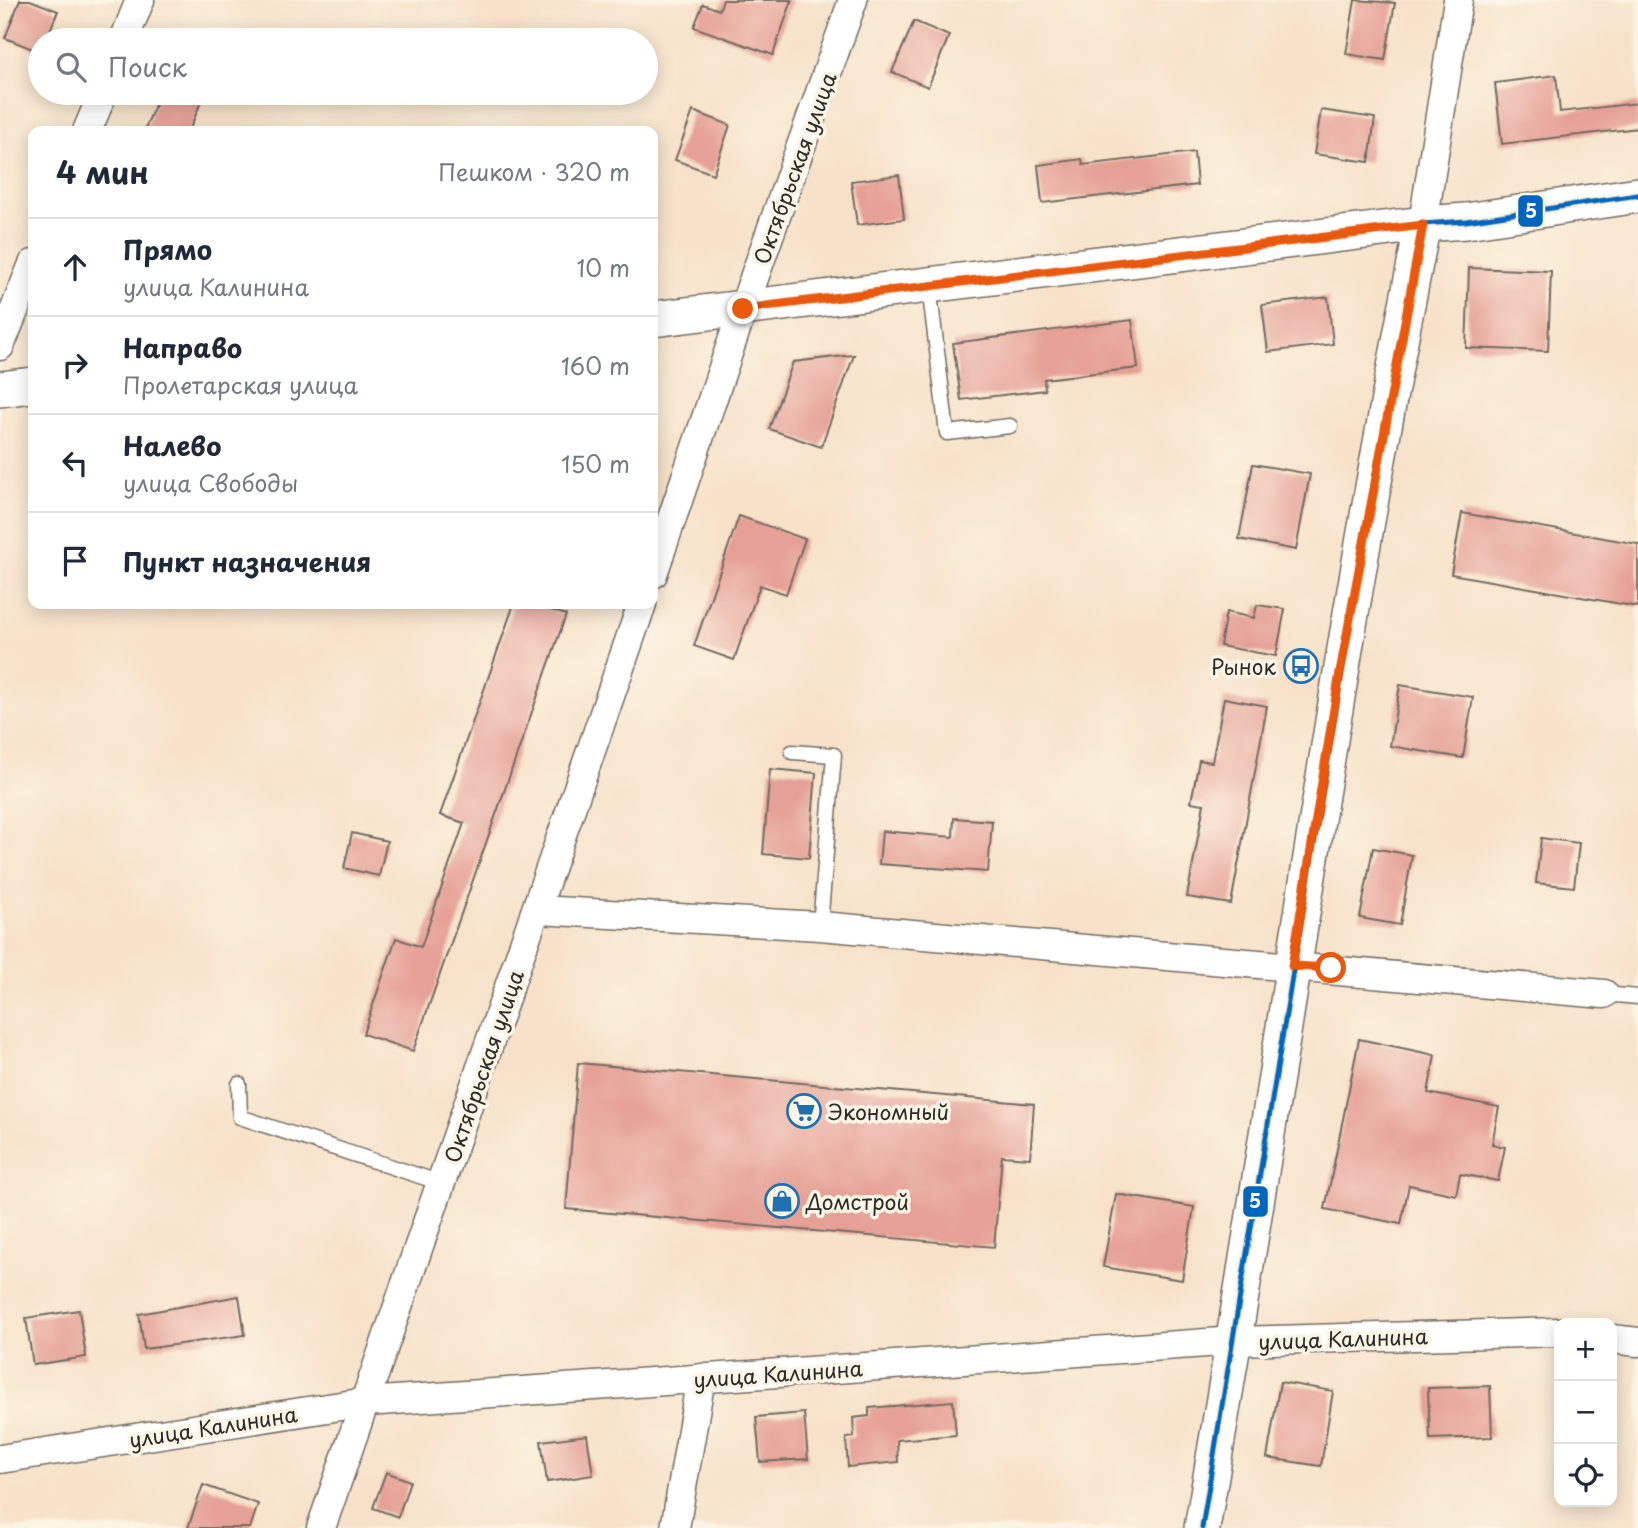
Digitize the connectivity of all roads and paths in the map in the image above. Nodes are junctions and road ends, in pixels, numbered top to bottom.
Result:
1 (141, 0) edge
2 (853, 0) edge
3 (1458, 0) edge
4 (129, 28) edge
5 (98, 105) edge
6 (89, 126) edge
7 (1638, 195) edge
8 (1423, 225) junction
9 (28, 276) edge
10 (929, 285) junction
11 (743, 309) junction
12 (658, 318) edge
13 (0, 346) edge
14 (28, 386) edge
15 (0, 389) edge
16 (1010, 426) dead end
17 (658, 559) edge
18 (640, 609) edge
19 (792, 752) dead end
20 (538, 910) junction
21 (820, 926) junction
22 (1292, 966) junction
23 (1604, 994) joint
24 (1638, 997) edge
25 (239, 1084) dead end
26 (441, 1183) junction
27 (1554, 1332) edge
28 (1617, 1340) edge
29 (1234, 1341) junction
30 (1638, 1342) edge
31 (701, 1378) junction
32 (366, 1402) junction
33 (0, 1459) edge
34 (321, 1528) edge
35 (676, 1528) edge
36 (1202, 1528) edge

1 - 4 street
2 - 11 street, Октябрьская улица
3 - 8 street
5 - 6 street
7 - 8 street
8 - 10 street
8 - 22 street
9 - 13 street
10 - 11 street
10 - 16 lane
11 - 12 street
11 - 17 street, Октябрьская улица
14 - 15 street
18 - 20 street, Октябрьская улица
19 - 21 lane
20 - 21 street
20 - 26 street, Октябрьская улица
21 - 22 street
22 - 23 street
22 - 29 street
23 - 24 lane
25 - 26 lane
26 - 32 street, Октябрьская улица
27 - 29 street, улица Калинина
28 - 30 street
29 - 31 street, улица Калинина
29 - 36 street
31 - 32 street, улица Калинина
31 - 35 street
32 - 33 street, улица Калинина
32 - 34 street, Октябрьская улица

